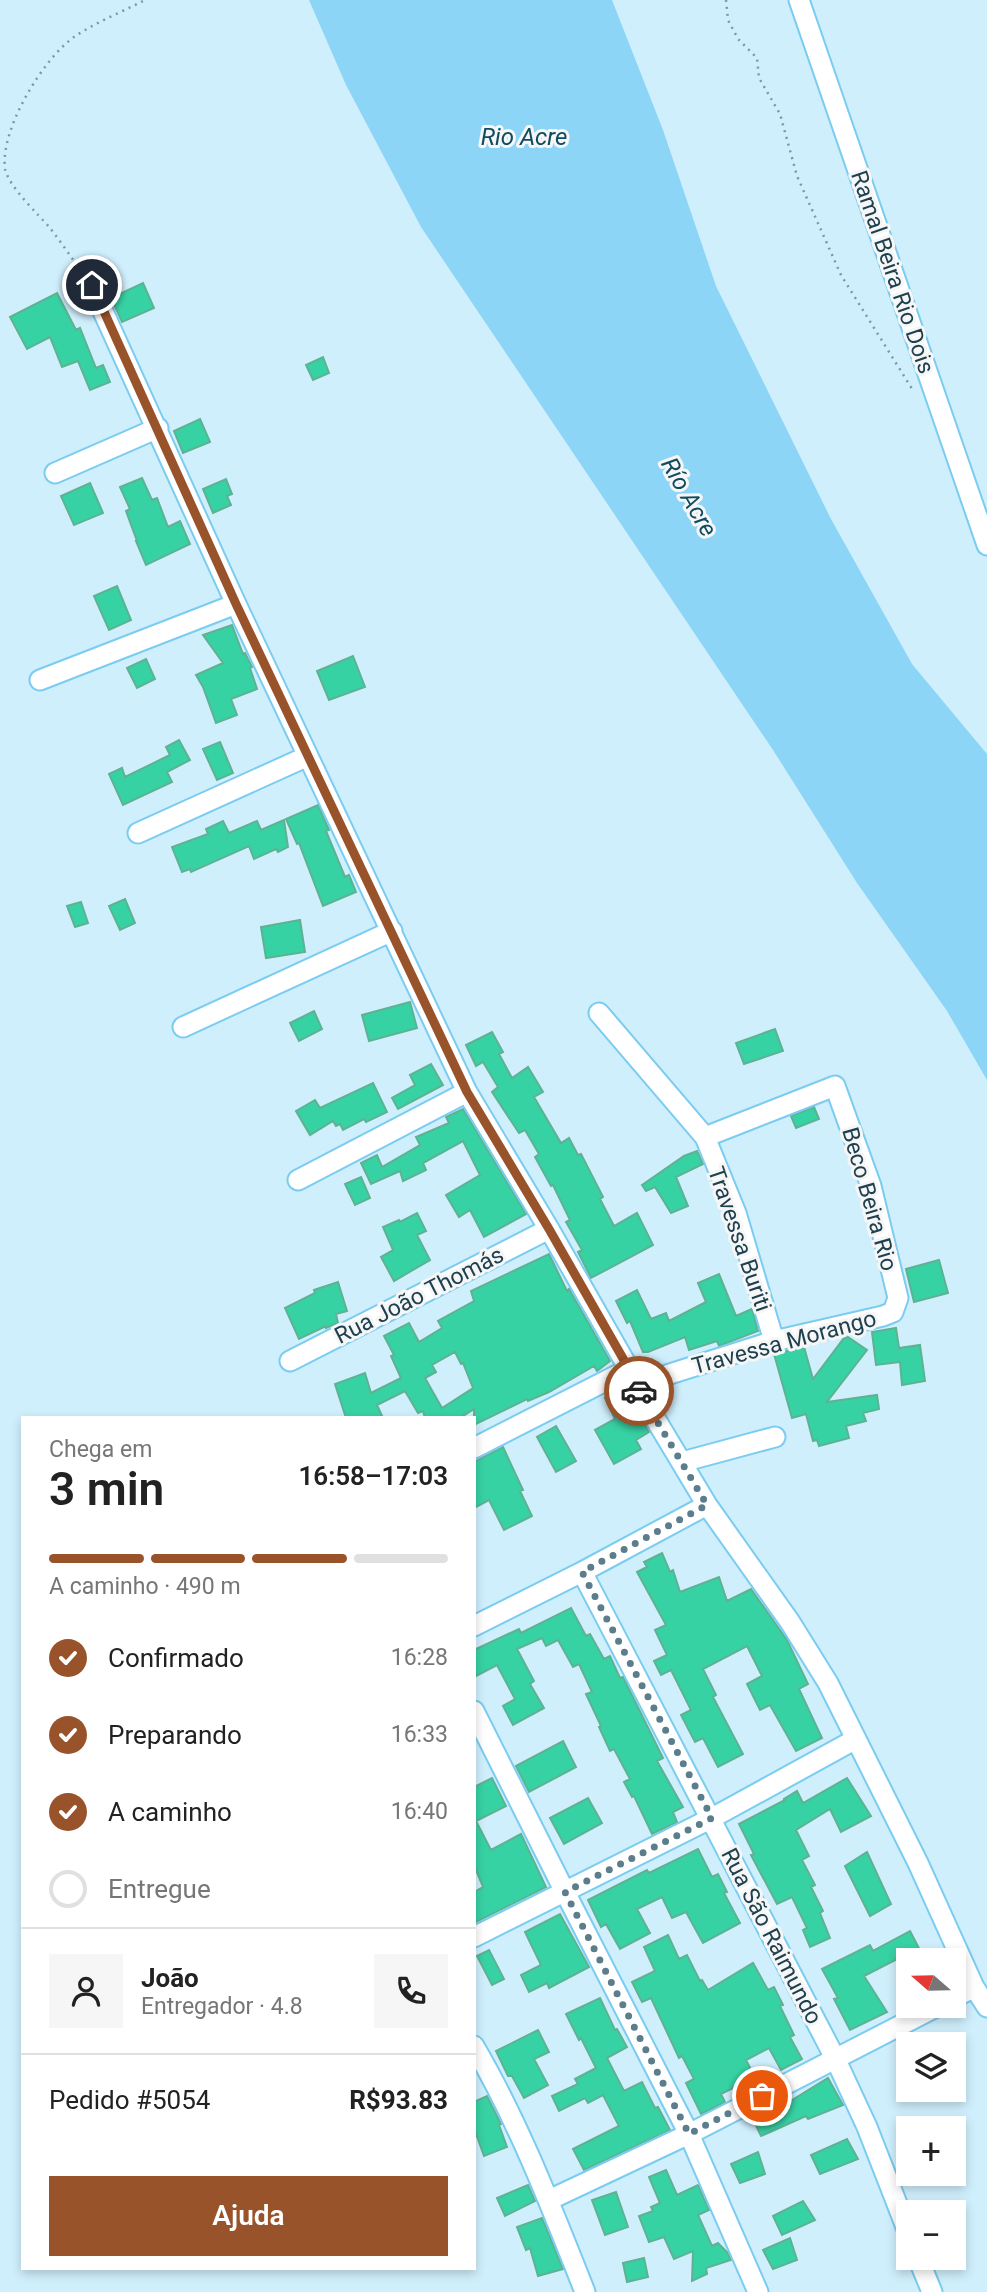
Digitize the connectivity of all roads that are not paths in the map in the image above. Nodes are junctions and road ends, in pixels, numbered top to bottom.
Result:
1 (799, 0) edge
2 (92, 285) road end
3 (158, 428) junction
4 (55, 473) dead end
5 (987, 545) edge
6 (236, 604) junction
7 (40, 680) dead end
8 (308, 756) junction
9 (138, 833) dead end
10 (391, 931) junction
11 (599, 1013) dead end
12 (183, 1027) dead end
13 (835, 1086) joint
14 (467, 1092) junction
15 (705, 1137) junction
16 (299, 1180) dead end
17 (549, 1229) junction
18 (893, 1312) joint
19 (774, 1341) junction
20 (290, 1361) dead end
21 (632, 1377) junction
22 (775, 1437) dead end
23 (476, 1447) edge
24 (682, 1462) junction
25 (707, 1505) junction
26 (582, 1572) junction
27 (476, 1625) edge
28 (476, 1715) edge
29 (856, 1739) junction
30 (712, 1818) junction
31 (565, 1892) junction
32 (476, 1936) edge
33 (974, 1987) junction
34 (966, 1991) edge
35 (987, 2007) edge
36 (914, 2018) edge
37 (476, 2049) edge
38 (835, 2058) junction
39 (689, 2134) junction
40 (549, 2200) junction
41 (896, 2201) edge
42 (923, 2270) edge
43 (585, 2292) edge
44 (758, 2292) edge
45 (932, 2292) edge

1 - 5 street, Ramal Beira Rio Dois
2 - 3 street
3 - 4 street
3 - 6 street
6 - 7 street
6 - 8 street
8 - 9 street
8 - 10 street
10 - 12 street
10 - 14 street
11 - 15 street, Travessa Buriti
13 - 15 street, Travessa Buriti
13 - 18 street, Beco Beira Rio
14 - 16 street
14 - 17 street
15 - 19 street, Travessa Buriti
17 - 20 street, Rua João Thomás
17 - 21 street
18 - 19 street, Travessa Morango
19 - 21 street, Travessa Morango
21 - 23 street, Travessa Morango
21 - 24 street
22 - 24 street
24 - 25 street
25 - 26 street
25 - 29 street
26 - 27 street
26 - 30 street, Rua São Raimundo
28 - 31 street
29 - 30 street
29 - 33 street
30 - 31 street
30 - 38 street, Rua São Raimundo
31 - 32 street
31 - 39 street
33 - 34 street
33 - 35 street
36 - 38 street
37 - 40 street
38 - 39 street
38 - 41 street, Rua São Raimundo
39 - 40 street
39 - 44 street
40 - 43 street
42 - 45 street

